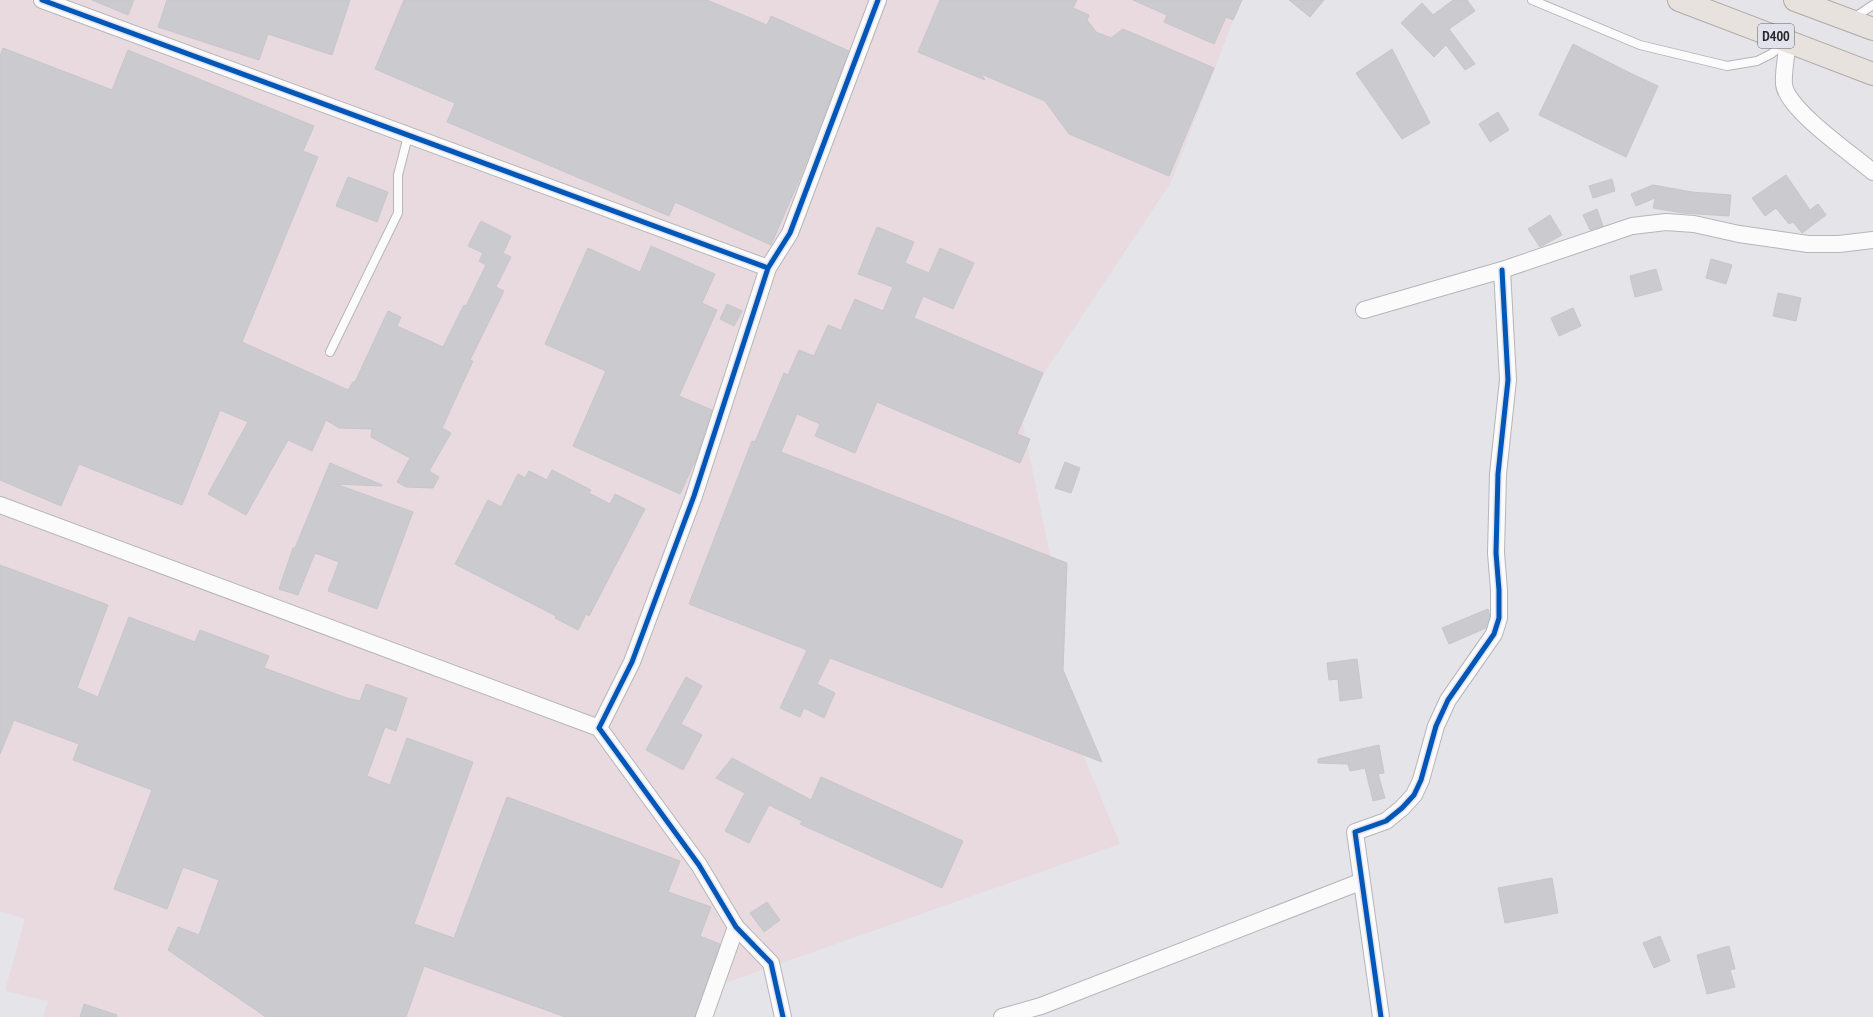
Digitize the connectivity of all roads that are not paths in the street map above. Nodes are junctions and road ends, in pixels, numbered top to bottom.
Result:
1 (42, 0) edge
2 (878, 0) edge
3 (1532, 0) edge
4 (1679, 0) edge
5 (1796, 0) edge
6 (1873, 5) edge
7 (1850, 20) junction
8 (1873, 29) edge
9 (1788, 40) junction
10 (1873, 74) edge
11 (408, 136) junction
12 (1873, 172) edge
13 (1873, 240) edge
14 (768, 268) junction
15 (1502, 270) junction
16 (1364, 310) dead end
17 (330, 352) dead end
18 (0, 505) edge
19 (599, 728) junction
20 (1360, 882) junction
21 (736, 927) junction
22 (704, 1017) edge
23 (783, 1017) edge
24 (1002, 1017) edge
25 (1381, 1017) edge

1 - 11 street
2 - 14 street
3 - 9 lane
4 - 9 highway, D400
5 - 7 highway
6 - 7 lane
7 - 8 highway
9 - 10 highway, D400
9 - 12 street
11 - 14 street
11 - 17 lane
13 - 15 street
14 - 19 street
15 - 16 street
15 - 20 street
18 - 19 street
19 - 21 street
20 - 24 street
20 - 25 street
21 - 22 street
21 - 23 street

